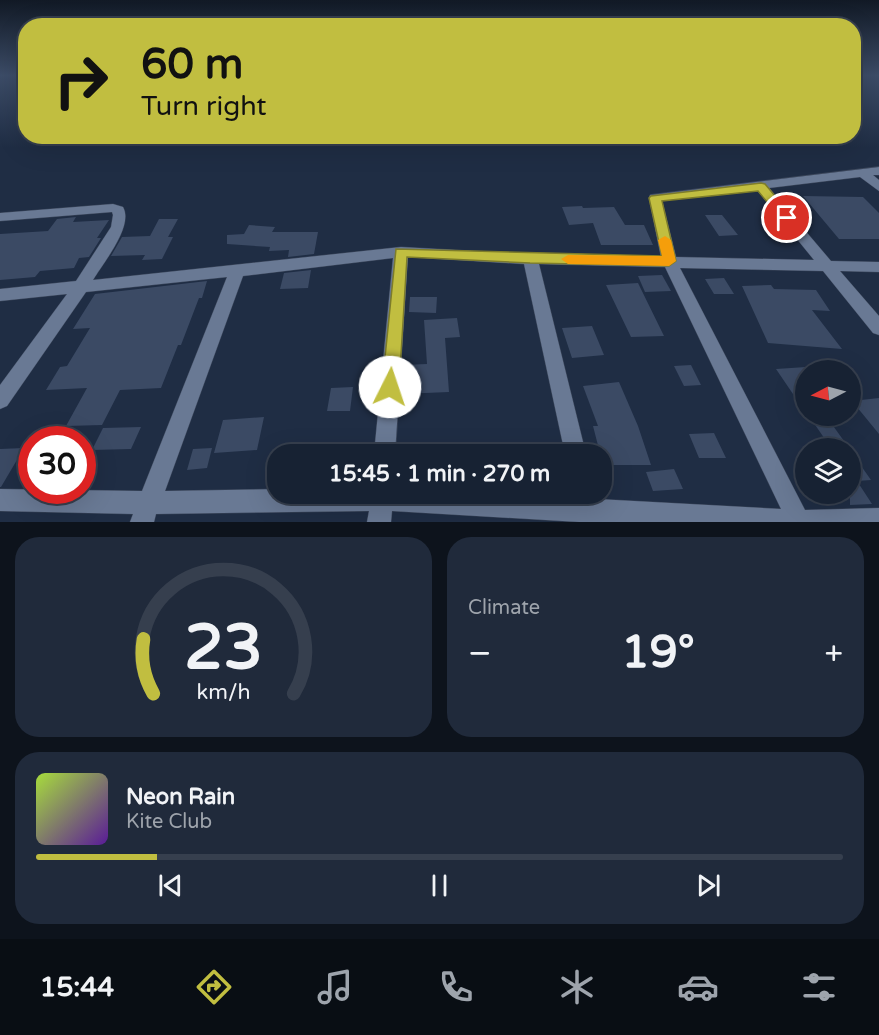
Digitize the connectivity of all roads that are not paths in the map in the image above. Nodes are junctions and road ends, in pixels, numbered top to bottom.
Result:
1 (879, 171) edge
2 (863, 172) junction
3 (879, 186) edge
4 (761, 187) junction
5 (0, 216) edge
6 (401, 252) junction
7 (530, 259) junction
8 (669, 261) junction
9 (826, 265) junction
10 (879, 267) edge
11 (237, 271) junction
12 (80, 288) junction
13 (0, 295) edge
14 (879, 328) edge
15 (0, 400) edge
16 (386, 444) edge
17 (573, 444) edge
18 (0, 500) edge
19 (381, 505) edge
20 (588, 509) edge
21 (146, 512) edge
22 (879, 520) edge
23 (799, 522) edge

1 - 2 street
2 - 3 street
2 - 4 street
4 - 8 street
4 - 9 street
5 - 12 street
6 - 7 street
6 - 11 street
6 - 16 street
7 - 8 street
7 - 17 street
8 - 9 street
8 - 23 street
9 - 10 street
9 - 14 street
11 - 12 street
11 - 21 street
12 - 13 street
12 - 15 street
18 - 21 street
19 - 20 street
19 - 21 street
20 - 23 street
22 - 23 street

